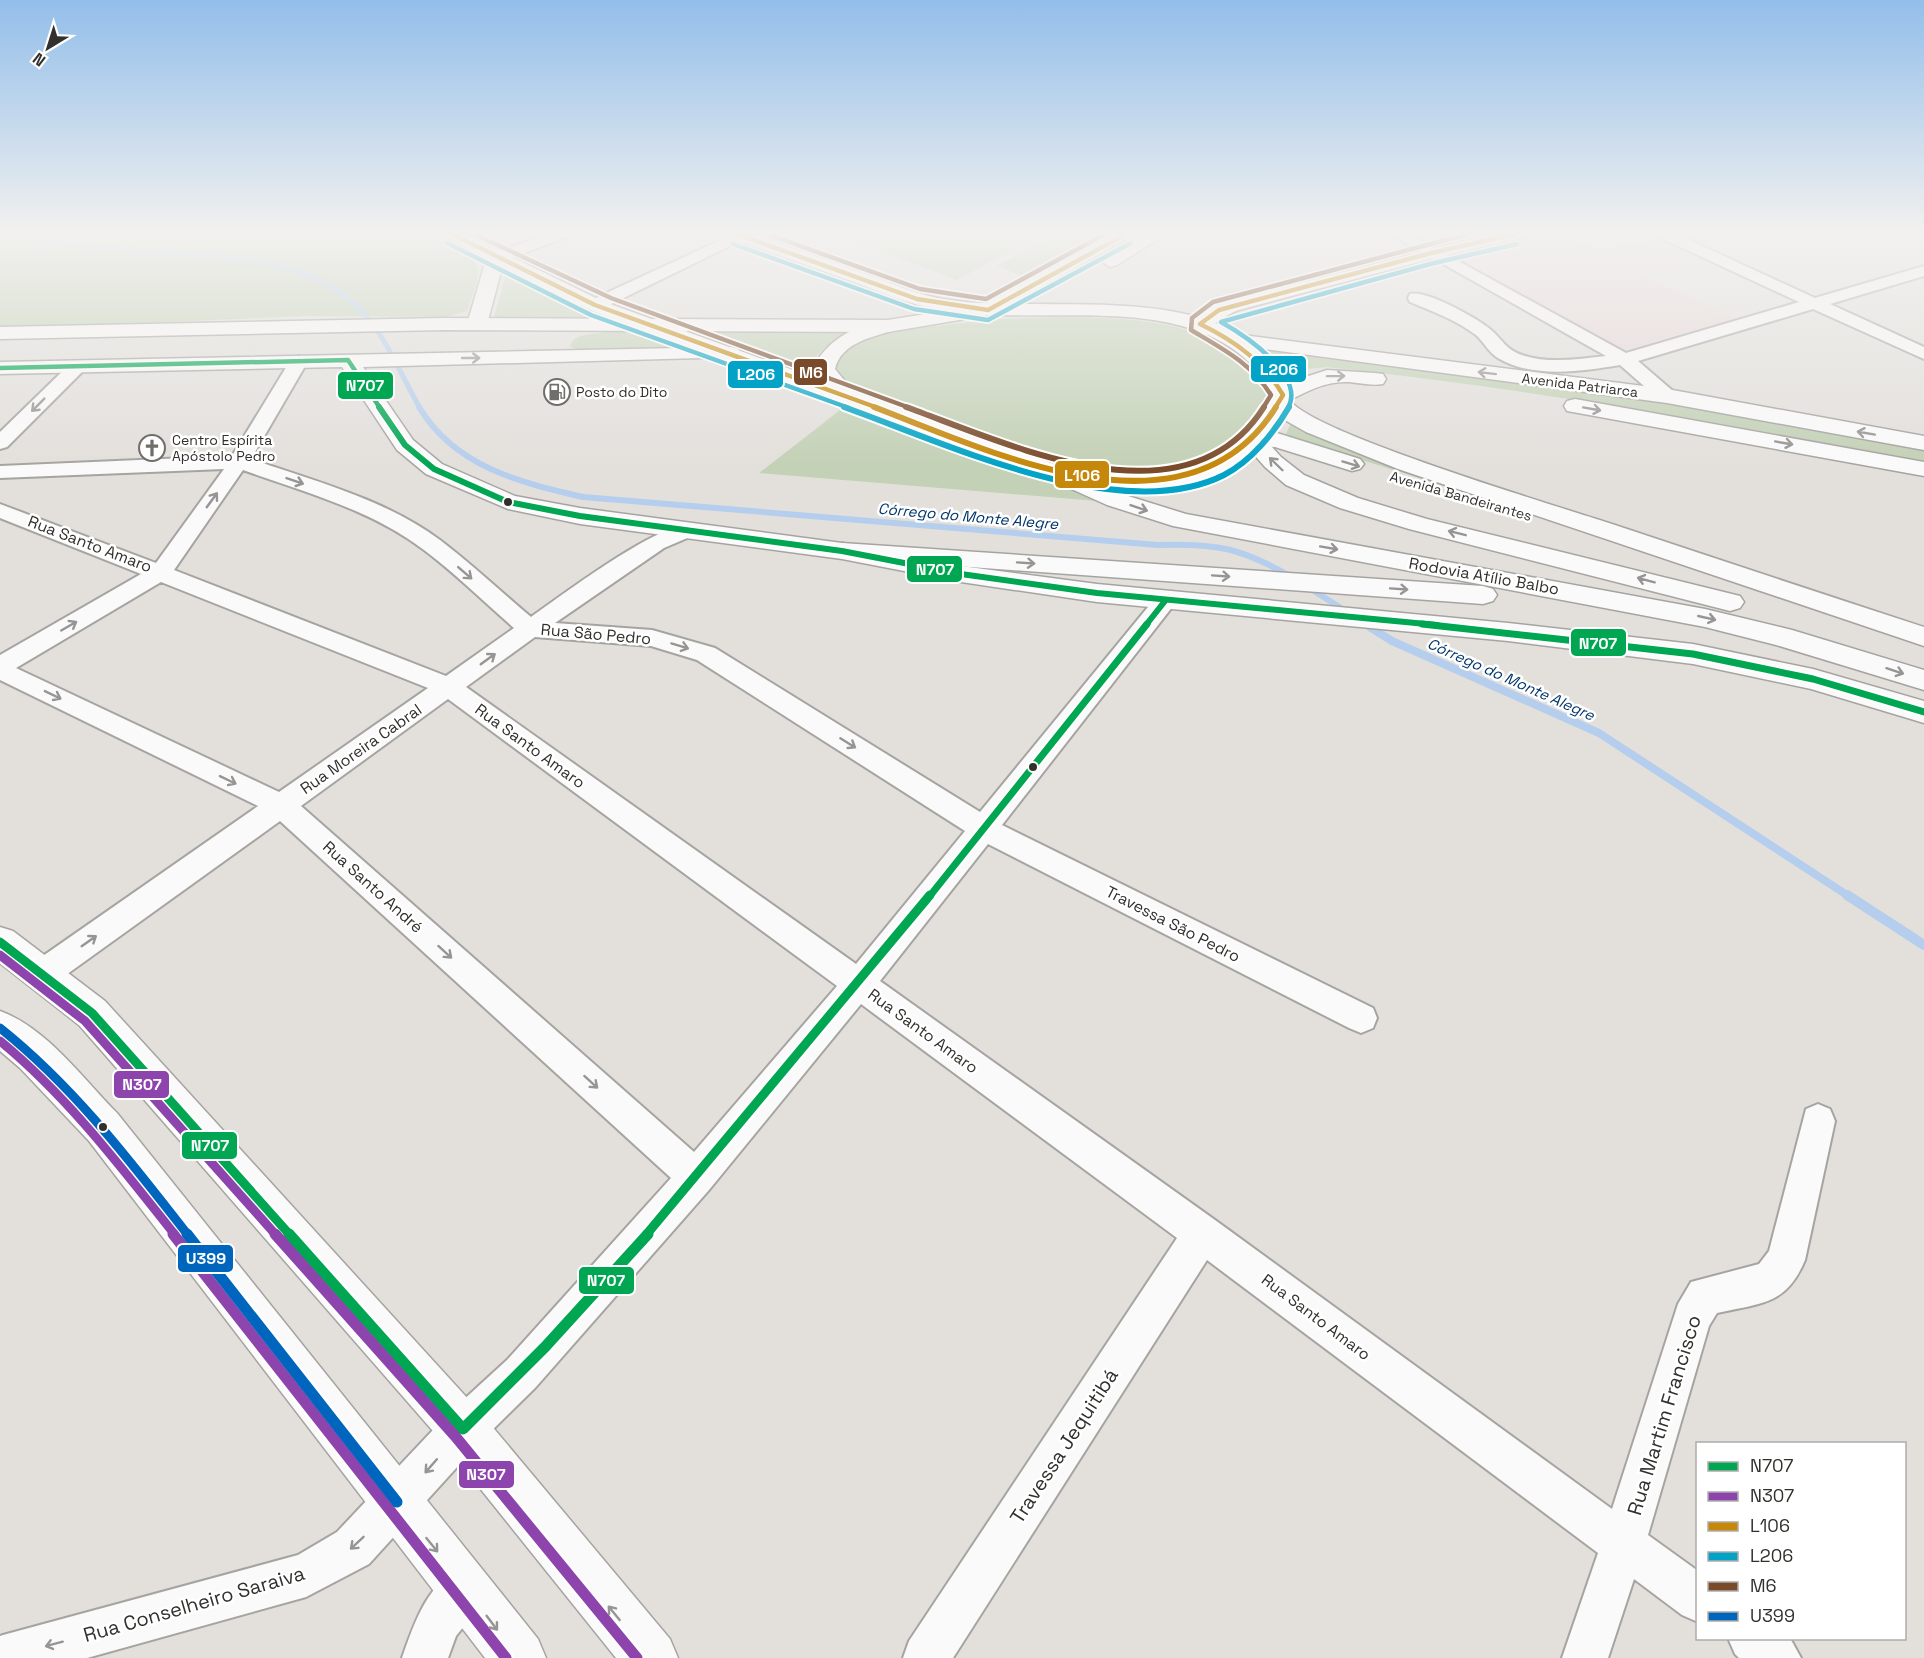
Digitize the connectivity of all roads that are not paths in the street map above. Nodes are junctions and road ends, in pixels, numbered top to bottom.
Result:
1 (481, 311) edge
2 (616, 311) edge
3 (979, 311) edge
4 (1068, 311) edge
5 (1217, 311) edge
6 (1444, 311) edge
7 (1538, 311) edge
8 (1789, 311) edge
9 (1831, 311) edge
10 (477, 324) junction
11 (650, 324) junction
12 (1200, 324) junction
13 (551, 325) junction
14 (888, 326) junction
15 (234, 327) junction
16 (0, 333) edge
17 (1235, 340) junction
18 (732, 353) junction
19 (1924, 354) edge
20 (537, 358) junction
21 (1624, 359) junction
22 (348, 360) junction
23 (299, 361) junction
24 (196, 365) junction
25 (76, 367) junction
26 (0, 368) edge
27 (843, 393) junction
28 (1667, 396) junction
29 (1281, 398) junction
30 (1254, 441) junction
31 (0, 442) edge
32 (1924, 443) edge
33 (239, 462) junction
34 (1046, 469) junction
35 (1924, 469) edge
36 (0, 472) edge
37 (0, 510) edge
38 (684, 531) junction
39 (842, 551) junction
40 (1669, 553) junction
41 (161, 572) junction
42 (1166, 601) junction
43 (1667, 610) junction
44 (530, 629) junction
45 (1924, 637) edge
46 (1924, 660) edge
47 (0, 668) edge
48 (1924, 680) edge
49 (449, 687) junction
50 (1924, 712) edge
51 (281, 805) junction
52 (984, 829) junction
53 (1, 943) edge
54 (41, 975) junction
55 (859, 984) junction
56 (1361, 1018) dead end
57 (0, 1029) edge
58 (1818, 1121) dead end
59 (696, 1177) junction
60 (1202, 1233) junction
61 (462, 1429) junction
62 (397, 1502) junction
63 (1623, 1545) junction
64 (466, 1588) junction
65 (1696, 1598) edge
66 (1754, 1640) edge
67 (3, 1658) edge
68 (425, 1658) edge
69 (519, 1658) edge
70 (651, 1658) edge
71 (926, 1658) edge
72 (1585, 1658) edge
73 (1778, 1658) edge

1 - 10 main road
2 - 11 main road
3 - 14 main road, Avenida Bandeirantes
4 - 12 main road, Avenida Bandeirantes
5 - 12 main road
6 - 21 street
7 - 21 street
8 - 21 street
9 - 19 street
10 - 13 main road
10 - 15 main road
11 - 13 main road
11 - 14 main road
11 - 18 main road
12 - 17 main road, Avenida Bandeirantes
13 - 20 main road
14 - 27 main road
15 - 16 main road
15 - 24 main road
28 -> 17 main road, Avenida Patriarca
17 - 29 main road, Avenida Bandeirantes
18 - 20 main road
18 - 27 main road
22 -> 20 main road
21 - 28 street
22 - 23 main road
22 - 38 main road
23 - 24 main road
23 - 33 street
24 - 25 main road
25 - 26 main road
25 -> 31 street
27 - 34 main road
32 -> 28 main road, Avenida Patriarca
29 - 30 main road
29 -> 35 main road, Avenida Patriarca
29 - 40 main road, Avenida Bandeirantes
30 - 34 main road
30 -> 40 main road, Avenida Bandeirantes
46 -> 30 main road, Rodovia Atílio Balbo
33 - 36 street
41 -> 33 street
33 -> 44 street, Rua São Pedro
34 -> 43 main road, Rodovia Atílio Balbo
37 - 41 street, Rua Santo Amaro
38 - 39 main road
38 - 44 street, Rua Moreira Cabral
39 - 42 main road
39 -> 43 main road
40 - 45 main road, Avenida Bandeirantes
47 -> 41 street
41 - 49 street, Rua Santo Amaro
42 - 50 main road
42 - 52 street, Rua Conselheiro Saraiva
43 -> 48 main road, Rodovia Atílio Balbo
49 -> 44 street, Rua Moreira Cabral
44 -> 52 street, Rua São Pedro
47 -> 51 street, Rua Santo André
49 - 51 street, Rua Moreira Cabral
49 - 55 street, Rua Santo Amaro
54 -> 51 street, Rua Moreira Cabral
51 -> 59 street, Rua Santo André
52 - 55 street, Rua Conselheiro Saraiva
52 - 56 street, Travessa São Pedro
53 - 54 main road
54 - 61 main road
55 - 59 street, Rua Conselheiro Saraiva
55 - 60 street, Rua Santo Amaro
57 - 62 main road
58 - 63 street, Rua Martim Francisco
59 - 61 street, Rua Conselheiro Saraiva
60 - 63 street, Rua Santo Amaro
60 - 71 street, Travessa Jequitibá
61 -> 62 street, Rua Conselheiro Saraiva
70 -> 61 main road
62 -> 64 main road
62 -> 67 street, Rua Conselheiro Saraiva
63 - 65 street, Rua Santo Amaro
63 - 72 street, Rua Martim Francisco
64 - 68 street
64 -> 69 main road
66 - 73 street

